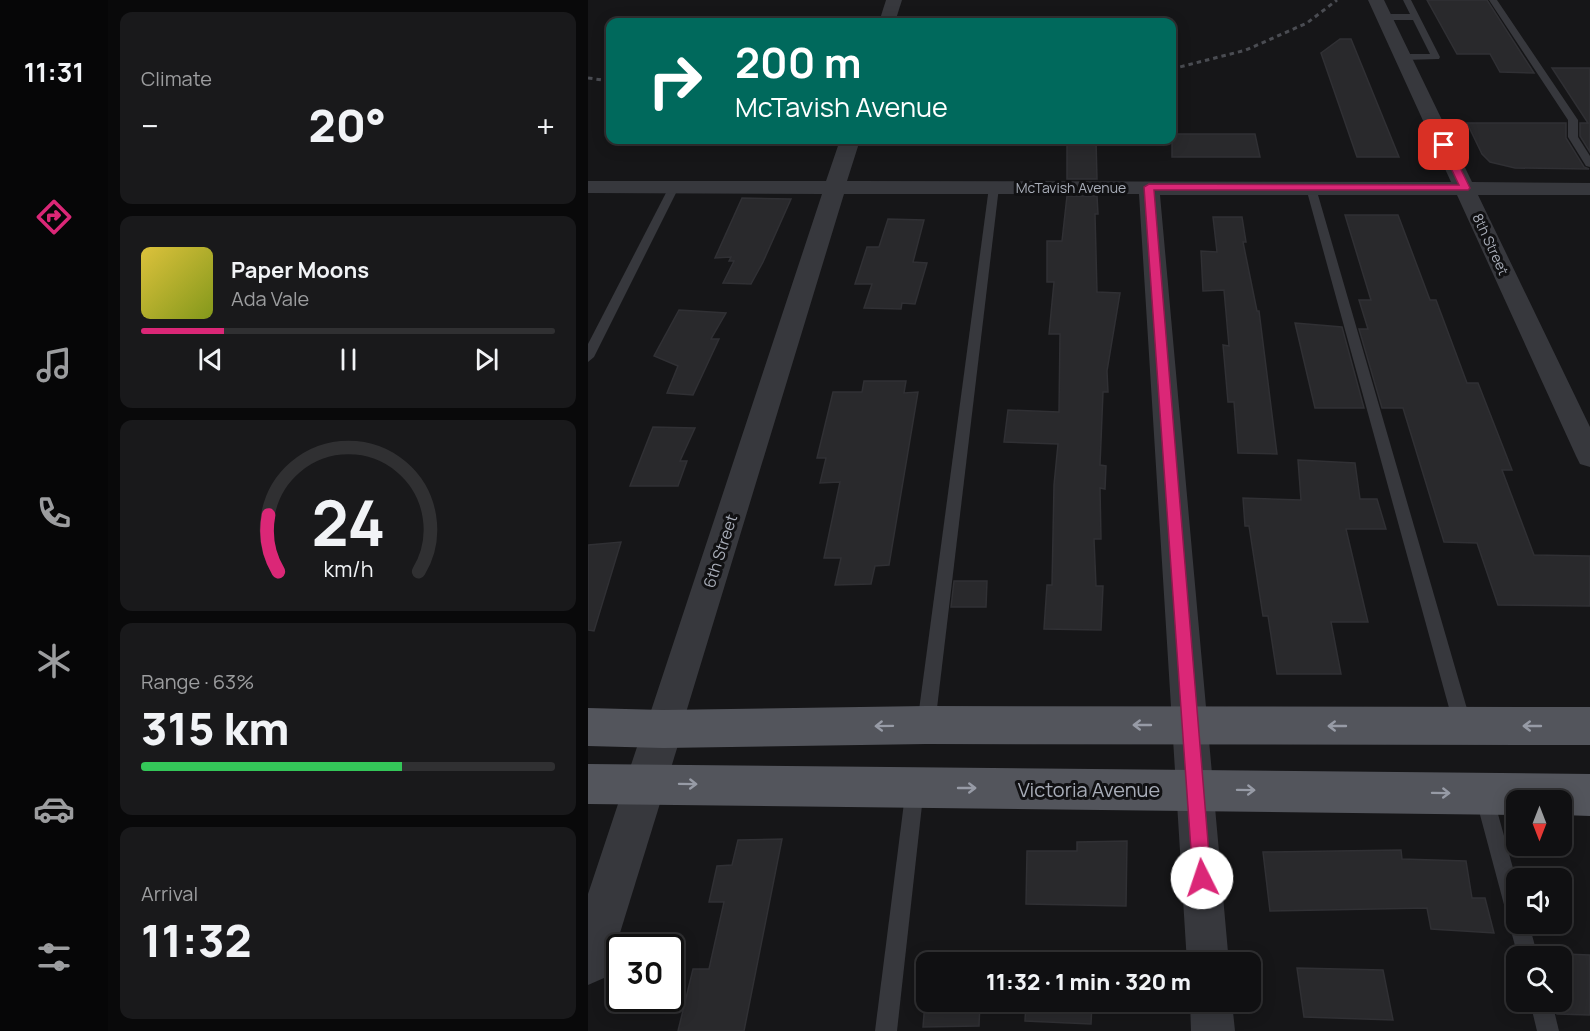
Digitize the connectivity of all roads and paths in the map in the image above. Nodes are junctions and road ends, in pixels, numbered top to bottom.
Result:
1 (894, 0) edge
2 (1407, 0) edge
3 (1493, 0) edge
4 (1380, 9) edge
5 (1416, 17) junction
6 (888, 18) edge
7 (1403, 57) junction
8 (849, 144) edge
9 (1590, 164) edge
10 (835, 186) junction
11 (588, 187) edge
12 (674, 187) junction
13 (994, 187) junction
14 (1149, 187) junction
15 (1311, 188) junction
16 (1465, 188) junction
17 (1590, 189) edge
18 (588, 357) edge
19 (1590, 456) edge
20 (926, 725) junction
21 (1190, 725) junction
22 (1463, 726) junction
23 (1590, 726) edge
24 (588, 727) edge
25 (663, 729) junction
26 (588, 784) edge
27 (645, 784) junction
28 (915, 788) junction
29 (1195, 789) junction
30 (1484, 793) junction
31 (1590, 795) edge
32 (1506, 876) edge
33 (1207, 952) edge
34 (588, 963) edge
35 (1212, 1012) edge
36 (1543, 1012) edge
37 (886, 1031) edge
38 (1213, 1031) edge
39 (1548, 1031) edge

1 - 6 street
2 - 5 lane
3 - 9 lane
4 - 5 lane
4 - 7 street, 8th Street
5 - 7 lane
7 - 16 street, 8th Street
8 - 10 street, 6th Street
10 - 12 street, McTavish Avenue
10 - 13 street, McTavish Avenue
10 - 25 street, 6th Street
11 - 12 street, McTavish Avenue
12 - 18 lane
13 - 14 street, McTavish Avenue
13 - 20 lane
14 - 15 street, McTavish Avenue
14 - 21 street
15 - 16 street, McTavish Avenue
15 - 22 lane
16 - 17 street, McTavish Avenue
16 - 19 street, 8th Street
21 -> 20 main road
20 -> 25 main road
22 -> 21 main road
21 - 29 street
23 -> 22 main road
24 - 25 main road
25 - 27 street, 6th Street
26 - 27 main road, Victoria Avenue
27 -> 28 main road, Victoria Avenue
27 - 34 street, 6th Street
28 -> 29 main road, Victoria Avenue
28 - 37 lane
29 -> 30 main road, Victoria Avenue
29 - 33 street
30 - 31 main road, Victoria Avenue
30 - 32 lane
35 - 38 street
36 - 39 lane

